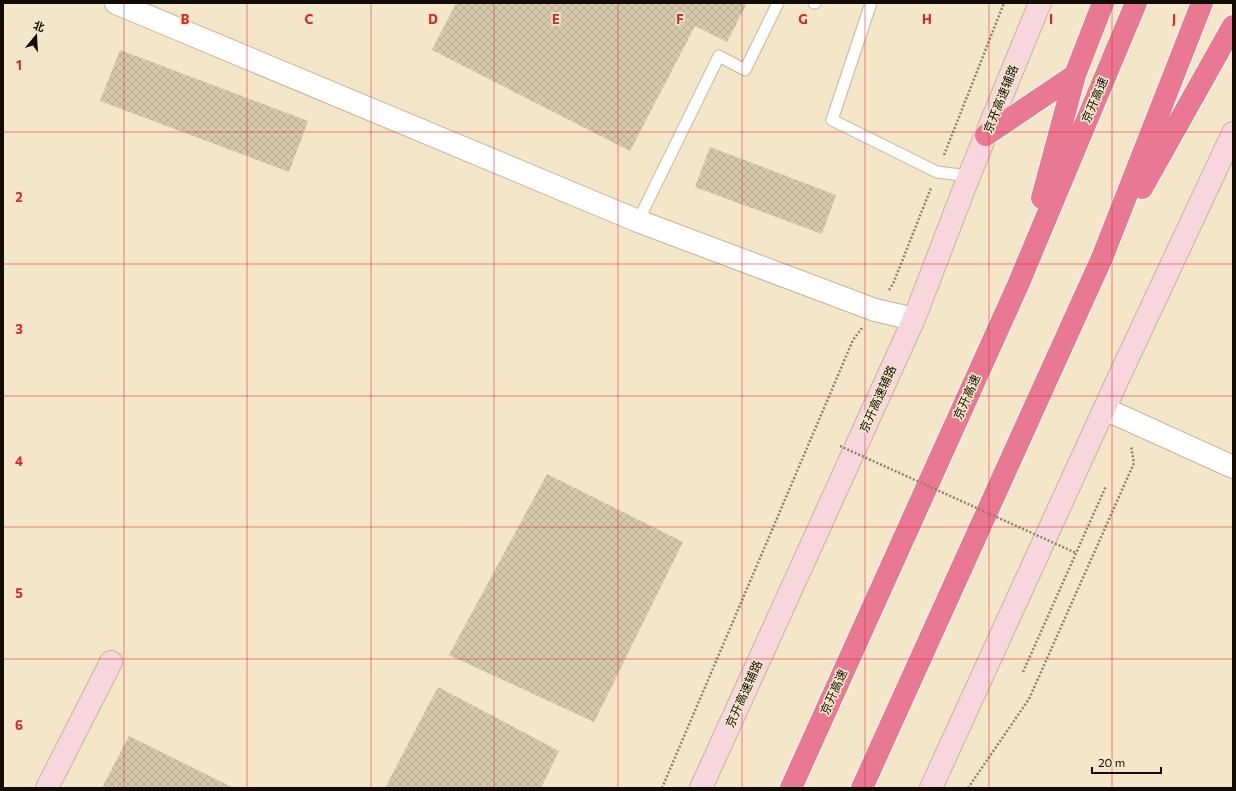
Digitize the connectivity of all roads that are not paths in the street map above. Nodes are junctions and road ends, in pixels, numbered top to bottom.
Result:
1 (116, 3) edge
2 (778, 3) edge
3 (871, 3) edge
4 (1040, 3) edge
5 (1103, 3) edge
6 (1136, 3) edge
7 (1202, 3) edge
8 (1233, 26) edge
9 (1075, 75) junction
10 (1233, 133) edge
11 (986, 135) junction
12 (969, 176) junction
13 (638, 221) junction
14 (1102, 258) junction
15 (1018, 285) junction
16 (914, 319) junction
17 (1104, 409) junction
18 (1233, 467) edge
19 (111, 662) dead end
20 (46, 788) edge
21 (701, 788) edge
22 (791, 788) edge
23 (862, 788) edge
24 (931, 788) edge

1 - 13 street
2 - 13 lane
3 - 12 lane
4 - 11 main road, 京开高速辅路
5 - 9 highway
6 - 15 highway, 京开高速
7 - 14 highway
8 - 14 highway
9 - 11 highway
9 - 15 highway
10 - 17 main road
11 - 12 main road, 京开高速辅路
12 - 16 main road, 京开高速辅路
13 - 16 street
14 - 23 highway
15 - 22 highway, 京开高速
16 - 21 main road, 京开高速辅路
17 - 18 street
17 - 24 main road
19 - 20 main road

